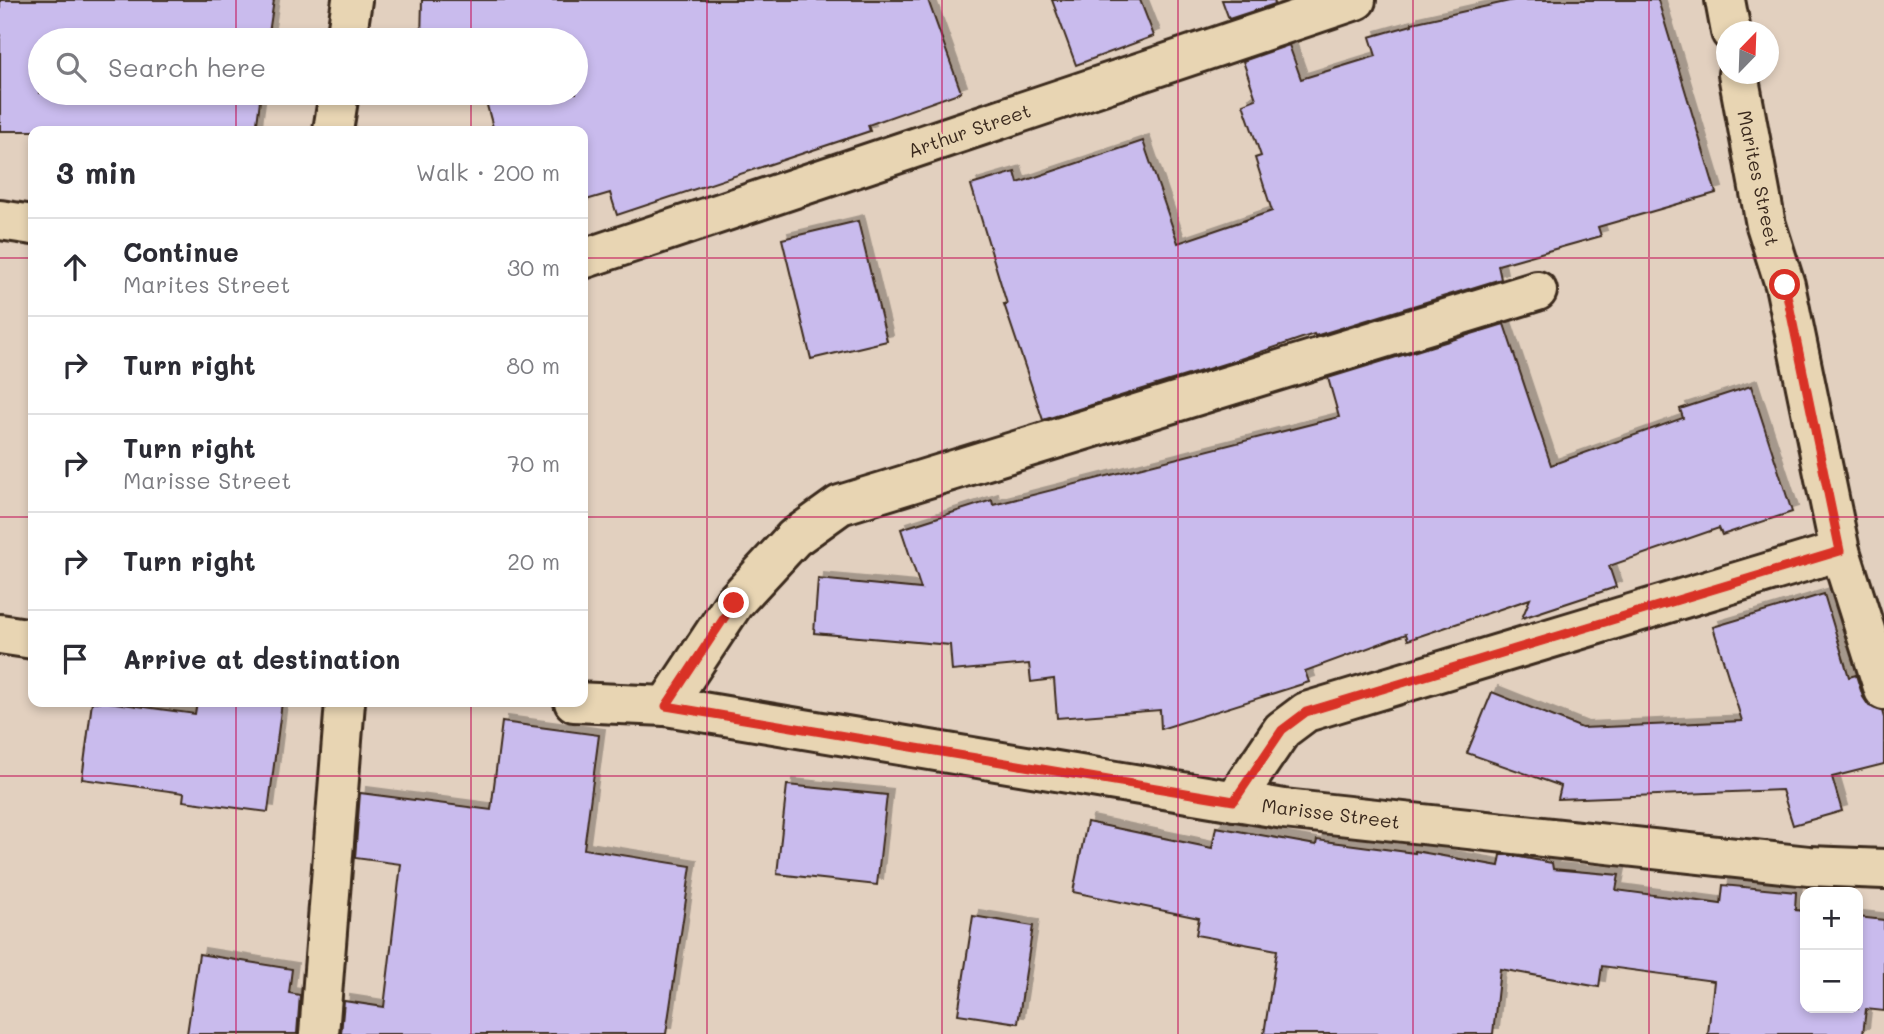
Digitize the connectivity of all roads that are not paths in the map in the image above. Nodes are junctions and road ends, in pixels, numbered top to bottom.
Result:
1 (352, 0) edge
2 (1356, 0) edge
3 (1725, 0) edge
4 (1729, 21) edge
5 (348, 28) edge
6 (1740, 84) edge
7 (337, 105) edge
8 (334, 126) edge
9 (0, 220) edge
10 (28, 224) edge
11 (588, 257) edge
12 (1537, 291) dead end
13 (1840, 551) junction
14 (0, 634) edge
15 (28, 638) edge
16 (1884, 690) edge
17 (588, 703) edge
18 (666, 706) junction
19 (345, 707) edge
20 (1234, 801) junction
21 (1884, 869) edge
22 (320, 1034) edge

1 - 5 street
2 - 11 street, Arthur Street
3 - 4 street
6 - 13 street, Marites Street
7 - 8 street
9 - 10 street
12 - 18 street
13 - 16 street, Marites Street
13 - 20 street
14 - 15 street
17 - 18 street, Marisse Street
18 - 20 street, Marisse Street
19 - 22 street
20 - 21 street, Marisse Street

